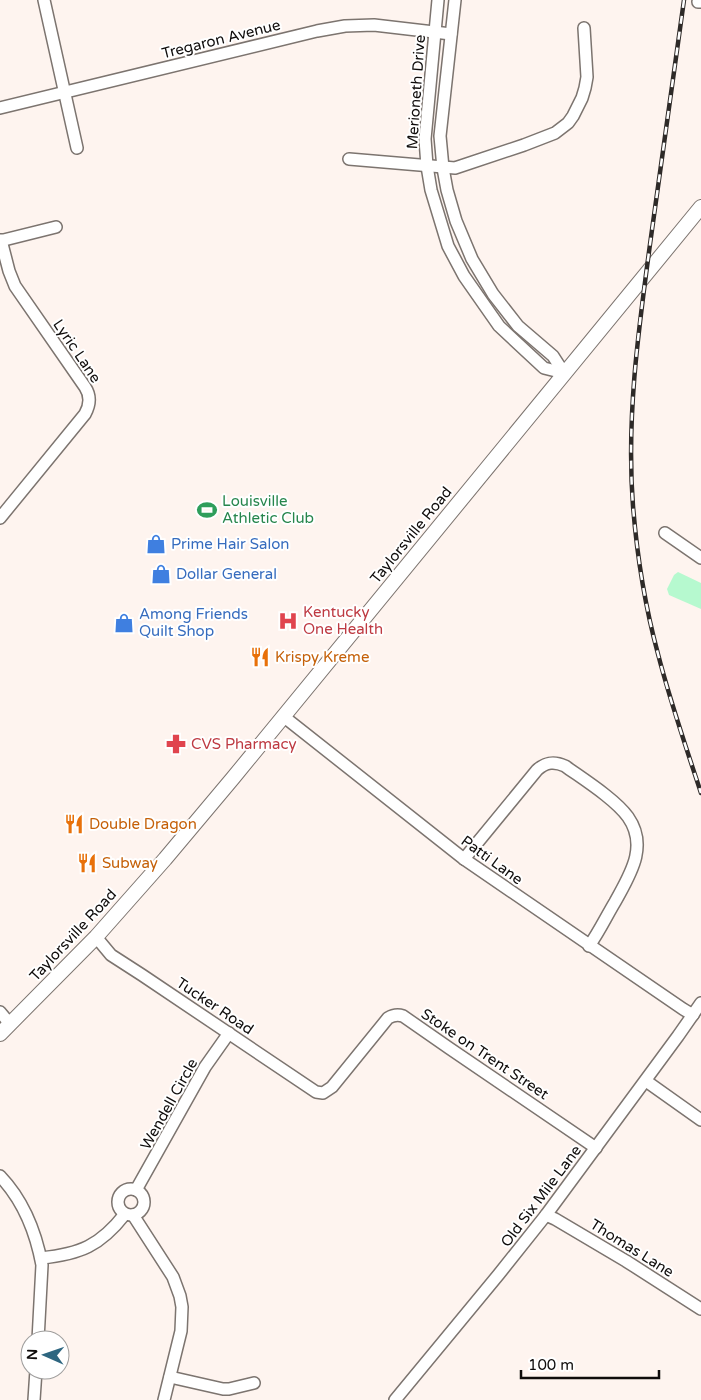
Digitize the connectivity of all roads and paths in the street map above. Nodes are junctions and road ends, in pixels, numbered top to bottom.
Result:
1 (44, 0) edge
2 (438, 0) edge
3 (455, 0) edge
4 (584, 28) dead end
5 (435, 32) junction
6 (451, 34) junction
7 (65, 93) junction
8 (0, 108) edge
9 (77, 148) dead end
10 (350, 159) dead end
11 (427, 166) junction
12 (442, 168) junction
13 (701, 207) edge
14 (56, 227) dead end
15 (0, 241) edge
16 (564, 373) junction
17 (0, 518) edge
18 (665, 533) dead end
19 (701, 558) edge
20 (283, 716) junction
21 (464, 859) junction
22 (96, 937) junction
23 (589, 946) junction
24 (701, 1003) edge
25 (0, 1012) edge
26 (693, 1015) junction
27 (10, 1024) junction
28 (229, 1033) junction
29 (0, 1034) edge
30 (646, 1081) junction
31 (323, 1093) joint
32 (701, 1120) edge
33 (596, 1148) junction
34 (0, 1176) edge
35 (136, 1190) junction
36 (129, 1214) junction
37 (546, 1215) junction
38 (41, 1258) junction
39 (701, 1309) edge
40 (39, 1330) edge
41 (170, 1377) junction
42 (35, 1380) edge
43 (254, 1383) dead end
44 (34, 1400) edge
45 (164, 1400) edge
46 (395, 1400) edge

1 - 7 street
2 - 5 street, Merioneth Drive
3 - 6 street
4 - 12 street
5 - 6 street, Tregaron Avenue
5 - 7 street, Tregaron Avenue
5 - 11 street, Merioneth Drive
6 - 12 street
7 - 8 street, Tregaron Avenue
7 - 9 street
10 - 11 street
11 - 12 street
11 - 16 street, Merioneth Drive
12 - 16 street
13 - 16 main road, Taylorsville Road
14 - 15 street
15 - 17 street, Lyric Lane
16 - 20 main road, Taylorsville Road
18 - 19 street
20 - 21 street, Patti Lane
20 - 22 main road, Taylorsville Road
21 - 23 street, Patti Lane
21 - 23 street
22 - 27 main road, Taylorsville Road
22 - 28 street, Tucker Road
23 - 26 street, Patti Lane
24 - 26 street, Old Six Mile Lane
25 - 27 street
26 - 30 street, Old Six Mile Lane
27 - 29 main road, Taylorsville Road
28 - 31 street, Tucker Road
28 - 35 street, Wendell Circle
30 - 32 street
30 - 33 street, Old Six Mile Lane
31 - 33 street, Stoke on Trent Street
33 - 37 street, Old Six Mile Lane
34 - 38 street
35 - 36 street
35 - 36 street, Wendell Circle
36 - 38 street
36 - 41 street
37 - 39 street, Thomas Lane
37 - 46 street, Old Six Mile Lane
38 - 40 street
41 - 43 street
41 - 45 street
42 - 44 street

